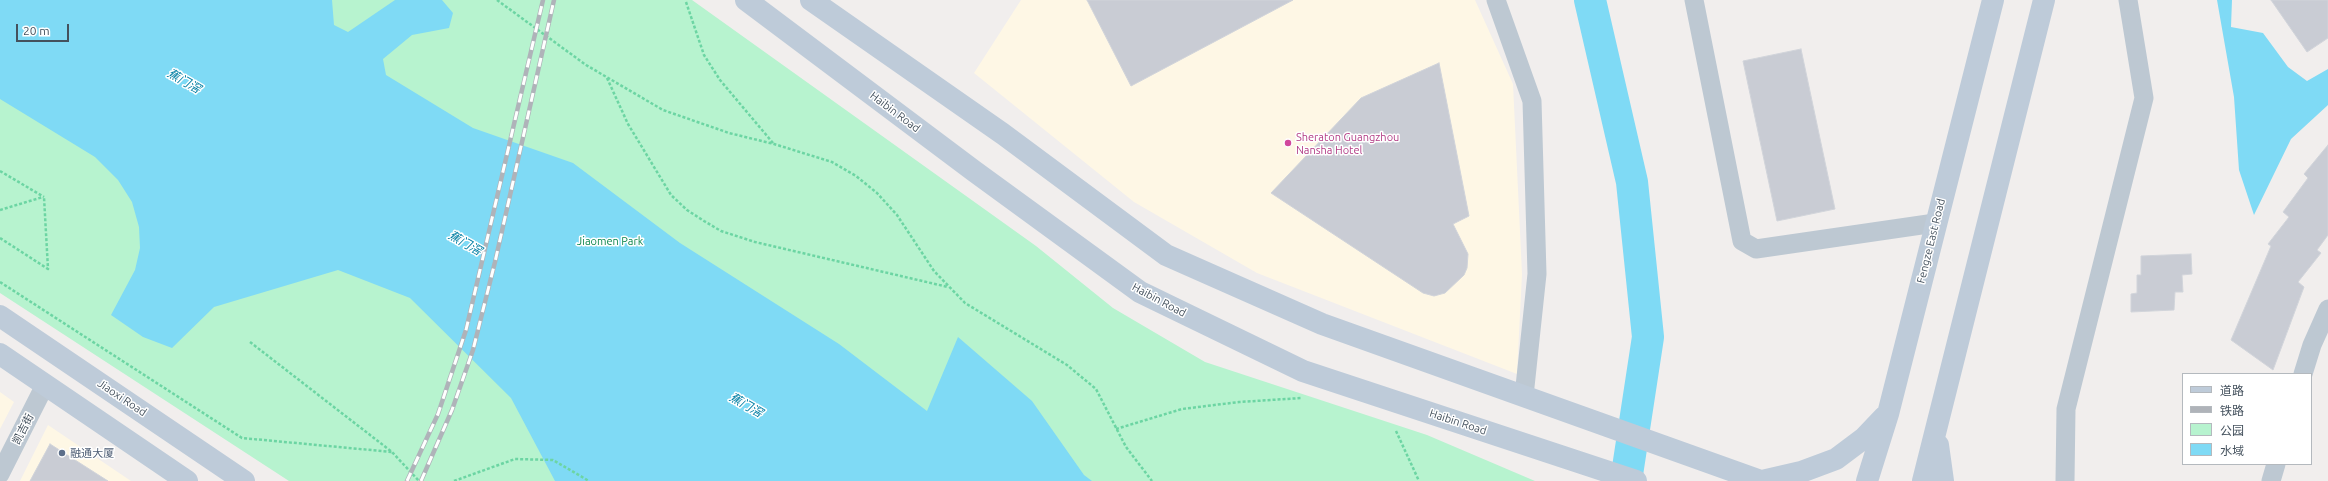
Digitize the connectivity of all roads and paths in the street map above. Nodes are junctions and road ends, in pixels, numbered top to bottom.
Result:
1 (497, 0) edge
2 (746, 0) edge
3 (811, 0) edge
4 (1496, 0) edge
5 (1694, 0) edge
6 (1993, 0) edge
7 (2044, 0) edge
8 (2128, 0) edge
9 (686, 2) dead end
10 (607, 77) junction
11 (774, 144) junction
12 (0, 171) edge
13 (44, 197) junction
14 (0, 210) edge
15 (1935, 224) junction
16 (0, 238) edge
17 (0, 282) edge
18 (948, 287) junction
19 (2328, 309) edge
20 (0, 316) edge
21 (250, 342) dead end
22 (0, 354) edge
23 (2304, 373) edge
24 (45, 385) junction
25 (1524, 396) junction
26 (1302, 398) dead end
27 (1888, 414) junction
28 (1937, 428) junction
29 (1116, 429) junction
30 (1396, 431) dead end
31 (392, 452) junction
32 (2276, 465) edge
33 (0, 474) edge
34 (187, 481) edge
35 (244, 481) edge
36 (419, 481) edge
37 (454, 481) edge
38 (589, 481) edge
39 (1152, 481) edge
40 (1419, 481) edge
41 (1636, 481) edge
42 (1762, 481) edge
43 (1867, 481) edge
44 (1924, 481) edge
45 (1943, 481) edge
46 (2065, 481) edge
47 (2271, 481) edge

1 - 10 path
2 - 41 street, Haibin Road
3 - 25 street
4 - 25 street
5 - 15 street
6 - 15 street, Fengze East Road
7 - 28 street
8 - 46 street
9 - 11 path
10 - 11 path
10 - 18 path
11 - 18 path
12 - 13 path
13 - 14 path
13 - 16 path
15 - 27 street, Fengze East Road
17 - 31 path
18 - 29 path
19 - 23 street
20 - 35 street, Jiaoxi Road
21 - 31 path
22 - 24 street
24 - 33 street, 凯吉街
24 - 34 street
25 - 42 street
26 - 29 path
27 - 42 street
27 - 43 street, Fengze East Road
28 - 44 street
28 - 45 street
29 - 39 path
30 - 40 path
31 - 36 path
32 - 47 street
37 - 38 path

